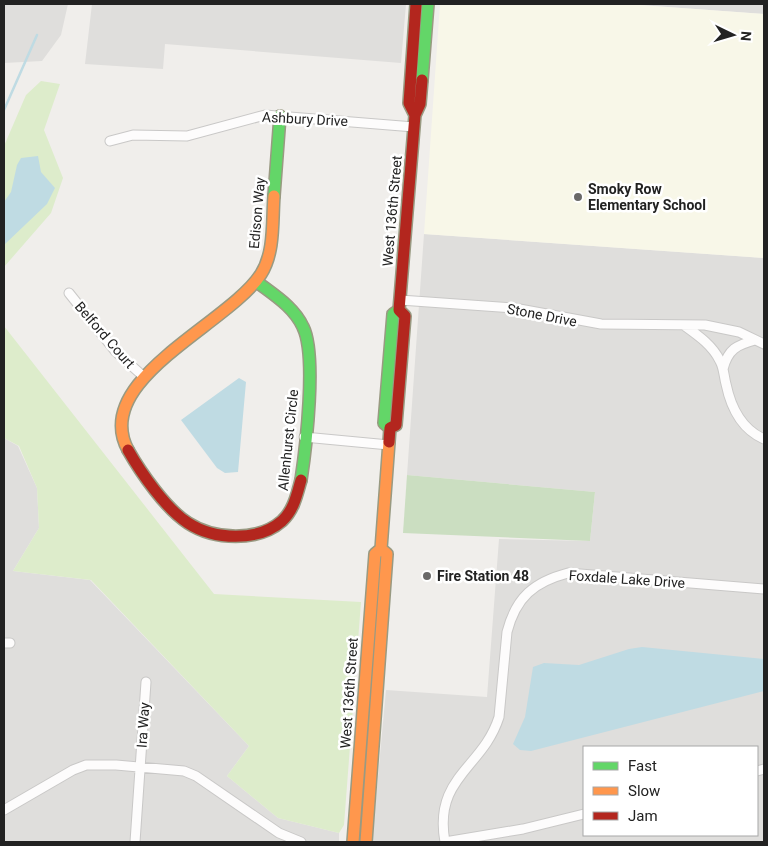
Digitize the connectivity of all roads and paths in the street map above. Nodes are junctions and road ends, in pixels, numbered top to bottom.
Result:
1 (416, 4) edge
2 (428, 4) edge
3 (280, 116) junction
4 (414, 121) junction
5 (110, 141) dead end
6 (257, 282) junction
7 (69, 293) dead end
8 (400, 305) junction
9 (685, 326) junction
10 (755, 340) junction
11 (764, 344) edge
12 (723, 370) junction
13 (143, 376) junction
14 (304, 438) junction
15 (764, 439) edge
16 (389, 444) junction
17 (381, 549) junction
18 (764, 589) edge
19 (146, 682) dead end
20 (140, 767) junction
21 (4, 810) edge
22 (583, 814) edge
23 (288, 840) edge
24 (135, 842) edge
25 (301, 842) edge
26 (353, 842) edge
27 (366, 842) edge
28 (445, 842) edge

1 - 4 street, West 136th Street
2 - 4 street, West 136th Street
3 - 4 street, Ashbury Drive
3 - 5 street, Ashbury Drive
3 - 6 street, Edison Way
4 - 8 street, West 136th Street
6 - 13 street, Edison Way
6 - 14 street, Allenhurst Circle
7 - 13 street, Belford Court
8 - 9 street, Stone Drive
8 - 16 street, West 136th Street
9 - 10 street, Stone Drive
9 - 12 street
10 - 11 street, Stone Drive
10 - 12 street
12 - 15 street
13 - 14 street, Allenhurst Circle
14 - 16 street
16 - 17 street, West 136th Street
17 - 26 street, West 136th Street
17 - 27 street, West 136th Street
18 - 28 street, Foxdale Lake Drive
19 - 20 street, Ira Way
20 - 21 street
20 - 23 street
20 - 24 street, Ira Way
22 - 28 street
23 - 25 street

